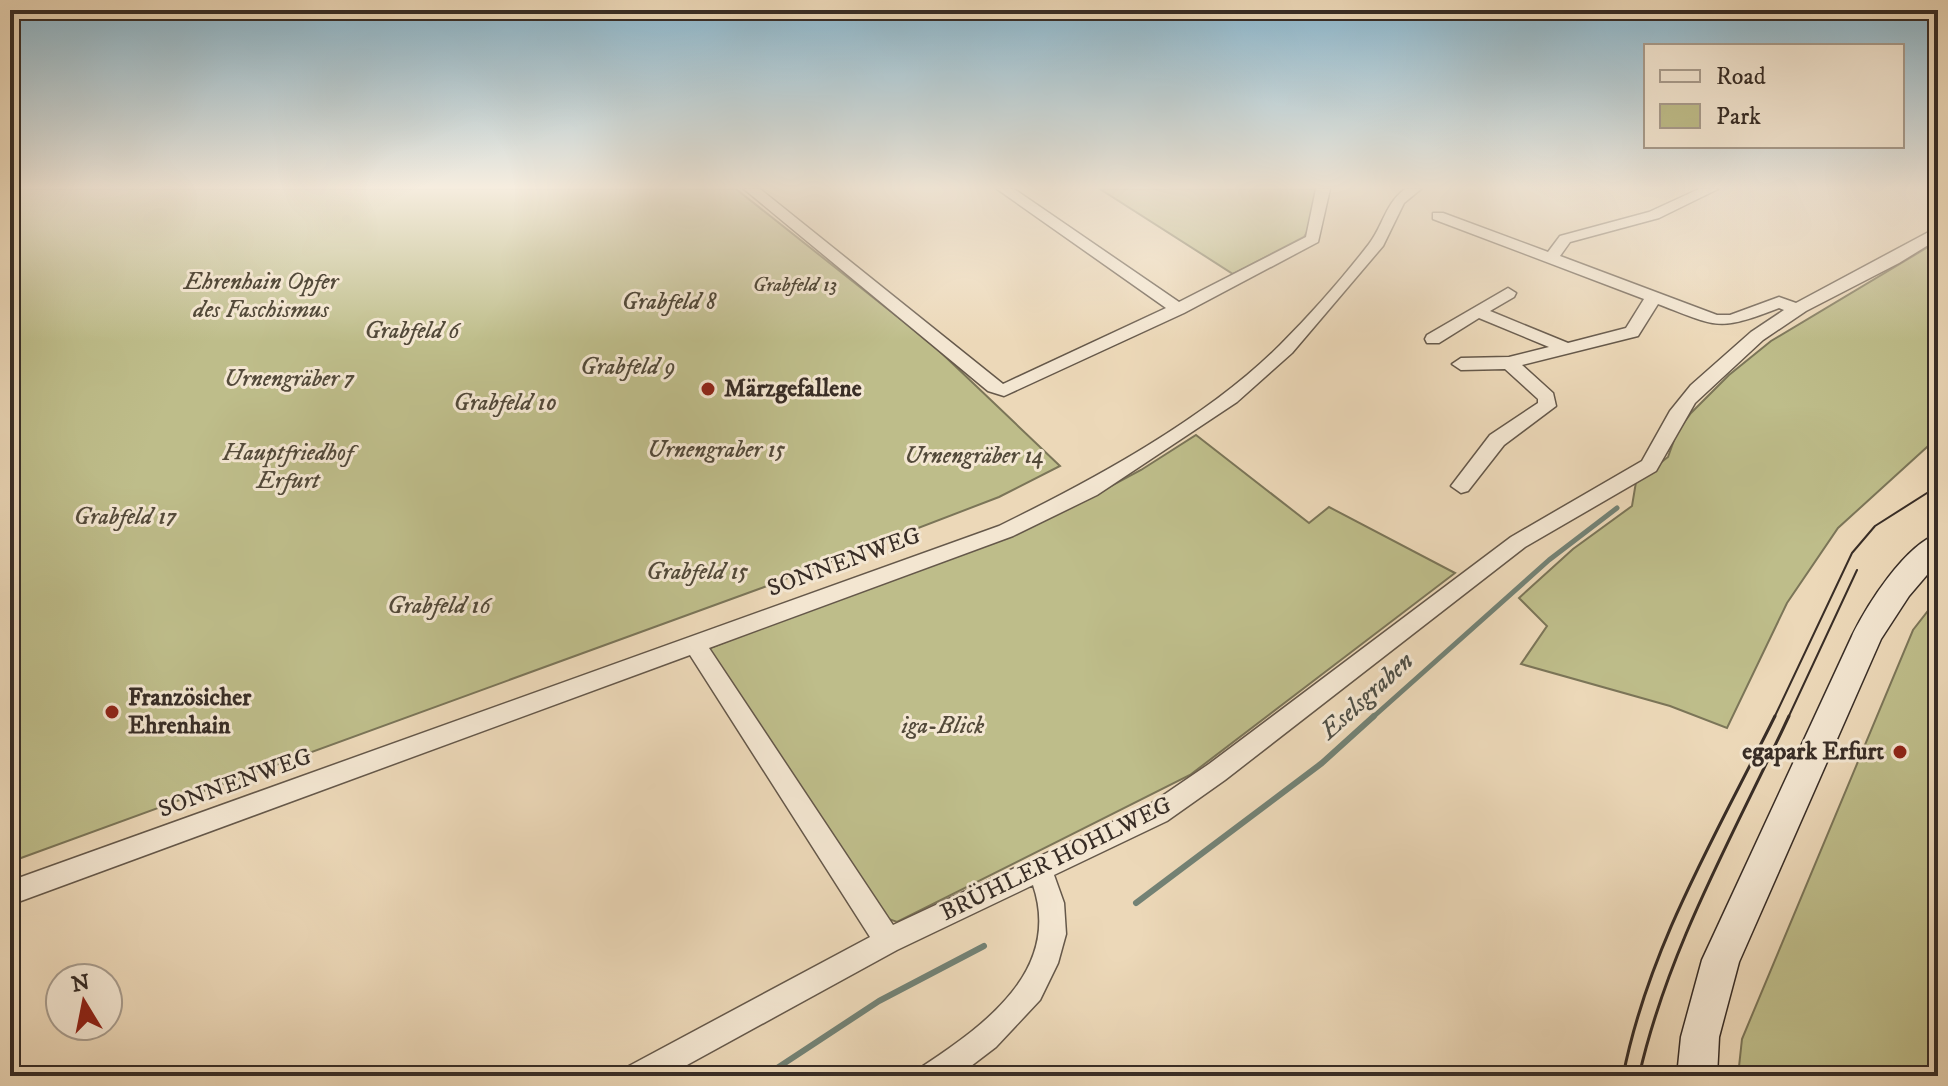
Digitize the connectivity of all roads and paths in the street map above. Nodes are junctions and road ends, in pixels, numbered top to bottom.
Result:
1 (813, 240) edge
2 (1077, 240) edge
3 (1312, 240) edge
4 (1380, 240) edge
5 (1502, 240) edge
6 (1564, 240) edge
7 (1924, 240) edge
8 (1551, 258) junction
9 (1508, 293) dead end
10 (1654, 297) junction
11 (1178, 309) junction
12 (1798, 310) junction
13 (1478, 312) junction
14 (1433, 339) dead end
15 (1570, 350) junction
16 (1509, 363) junction
17 (1461, 364) dead end
18 (1461, 486) dead end
19 (1938, 545) edge
20 (696, 644) junction
21 (1040, 870) junction
22 (10, 893) edge
23 (888, 941) junction
24 (639, 1076) edge
25 (933, 1076) edge
26 (1697, 1076) edge

1 - 11 street
2 - 11 street
3 - 11 street
4 - 20 street, SONNENWEG
5 - 8 street
6 - 8 street
7 - 12 street, BRÜHLER HOHLWEG
8 - 10 street
9 - 13 street
10 - 12 street
10 - 15 street
12 - 21 street, BRÜHLER HOHLWEG
13 - 14 street
13 - 15 street
15 - 16 street
16 - 17 street
16 - 18 street
19 - 26 main road
20 - 22 street, SONNENWEG
20 - 23 street
21 - 23 street, BRÜHLER HOHLWEG
21 - 25 street
23 - 24 street, BRÜHLER HOHLWEG

